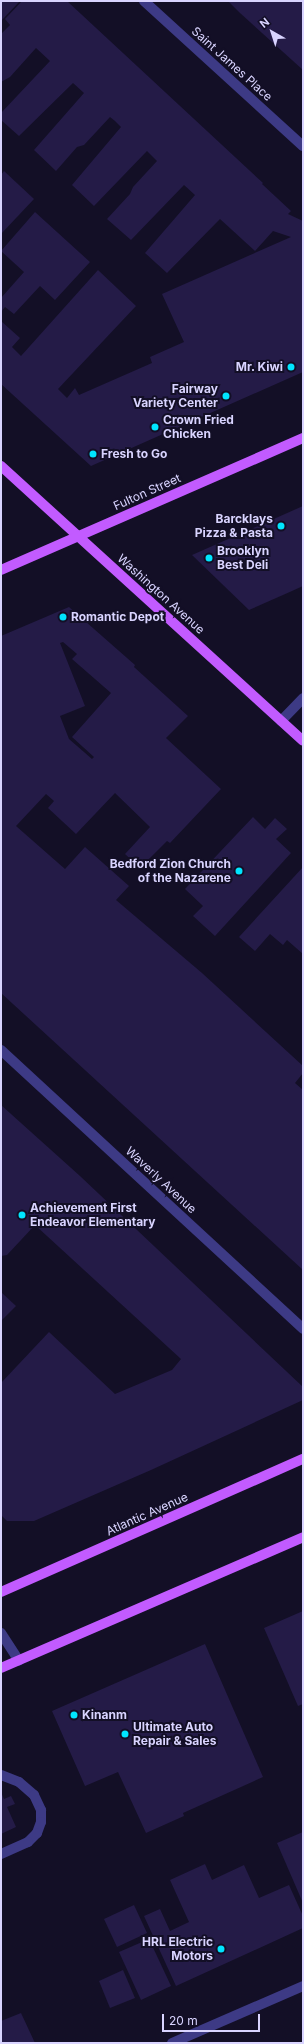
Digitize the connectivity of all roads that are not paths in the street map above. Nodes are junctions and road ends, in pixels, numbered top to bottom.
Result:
1 (144, 1) edge
2 (303, 146) edge
3 (303, 438) edge
4 (1, 466) edge
5 (78, 536) junction
6 (1, 570) edge
7 (303, 698) edge
8 (281, 722) junction
9 (303, 741) edge
10 (1, 1050) edge
11 (303, 1329) edge
12 (303, 1459) edge
13 (303, 1536) edge
14 (1, 1592) edge
15 (1, 1633) edge
16 (18, 1661) junction
17 (1, 1668) edge
18 (1, 1775) edge
19 (1, 1854) edge
20 (303, 1986) edge
21 (172, 2043) edge

1 - 2 street, Saint James Place
3 - 5 main road, Fulton Street
4 - 5 main road, Washington Avenue
5 - 6 main road, Fulton Street
5 - 8 main road, Washington Avenue
7 - 8 street
8 - 9 main road, Washington Avenue
10 - 11 street, Waverly Avenue
12 - 14 main road, Atlantic Avenue
13 - 16 main road
15 - 16 street
16 - 17 main road
18 - 19 street
20 - 21 street

